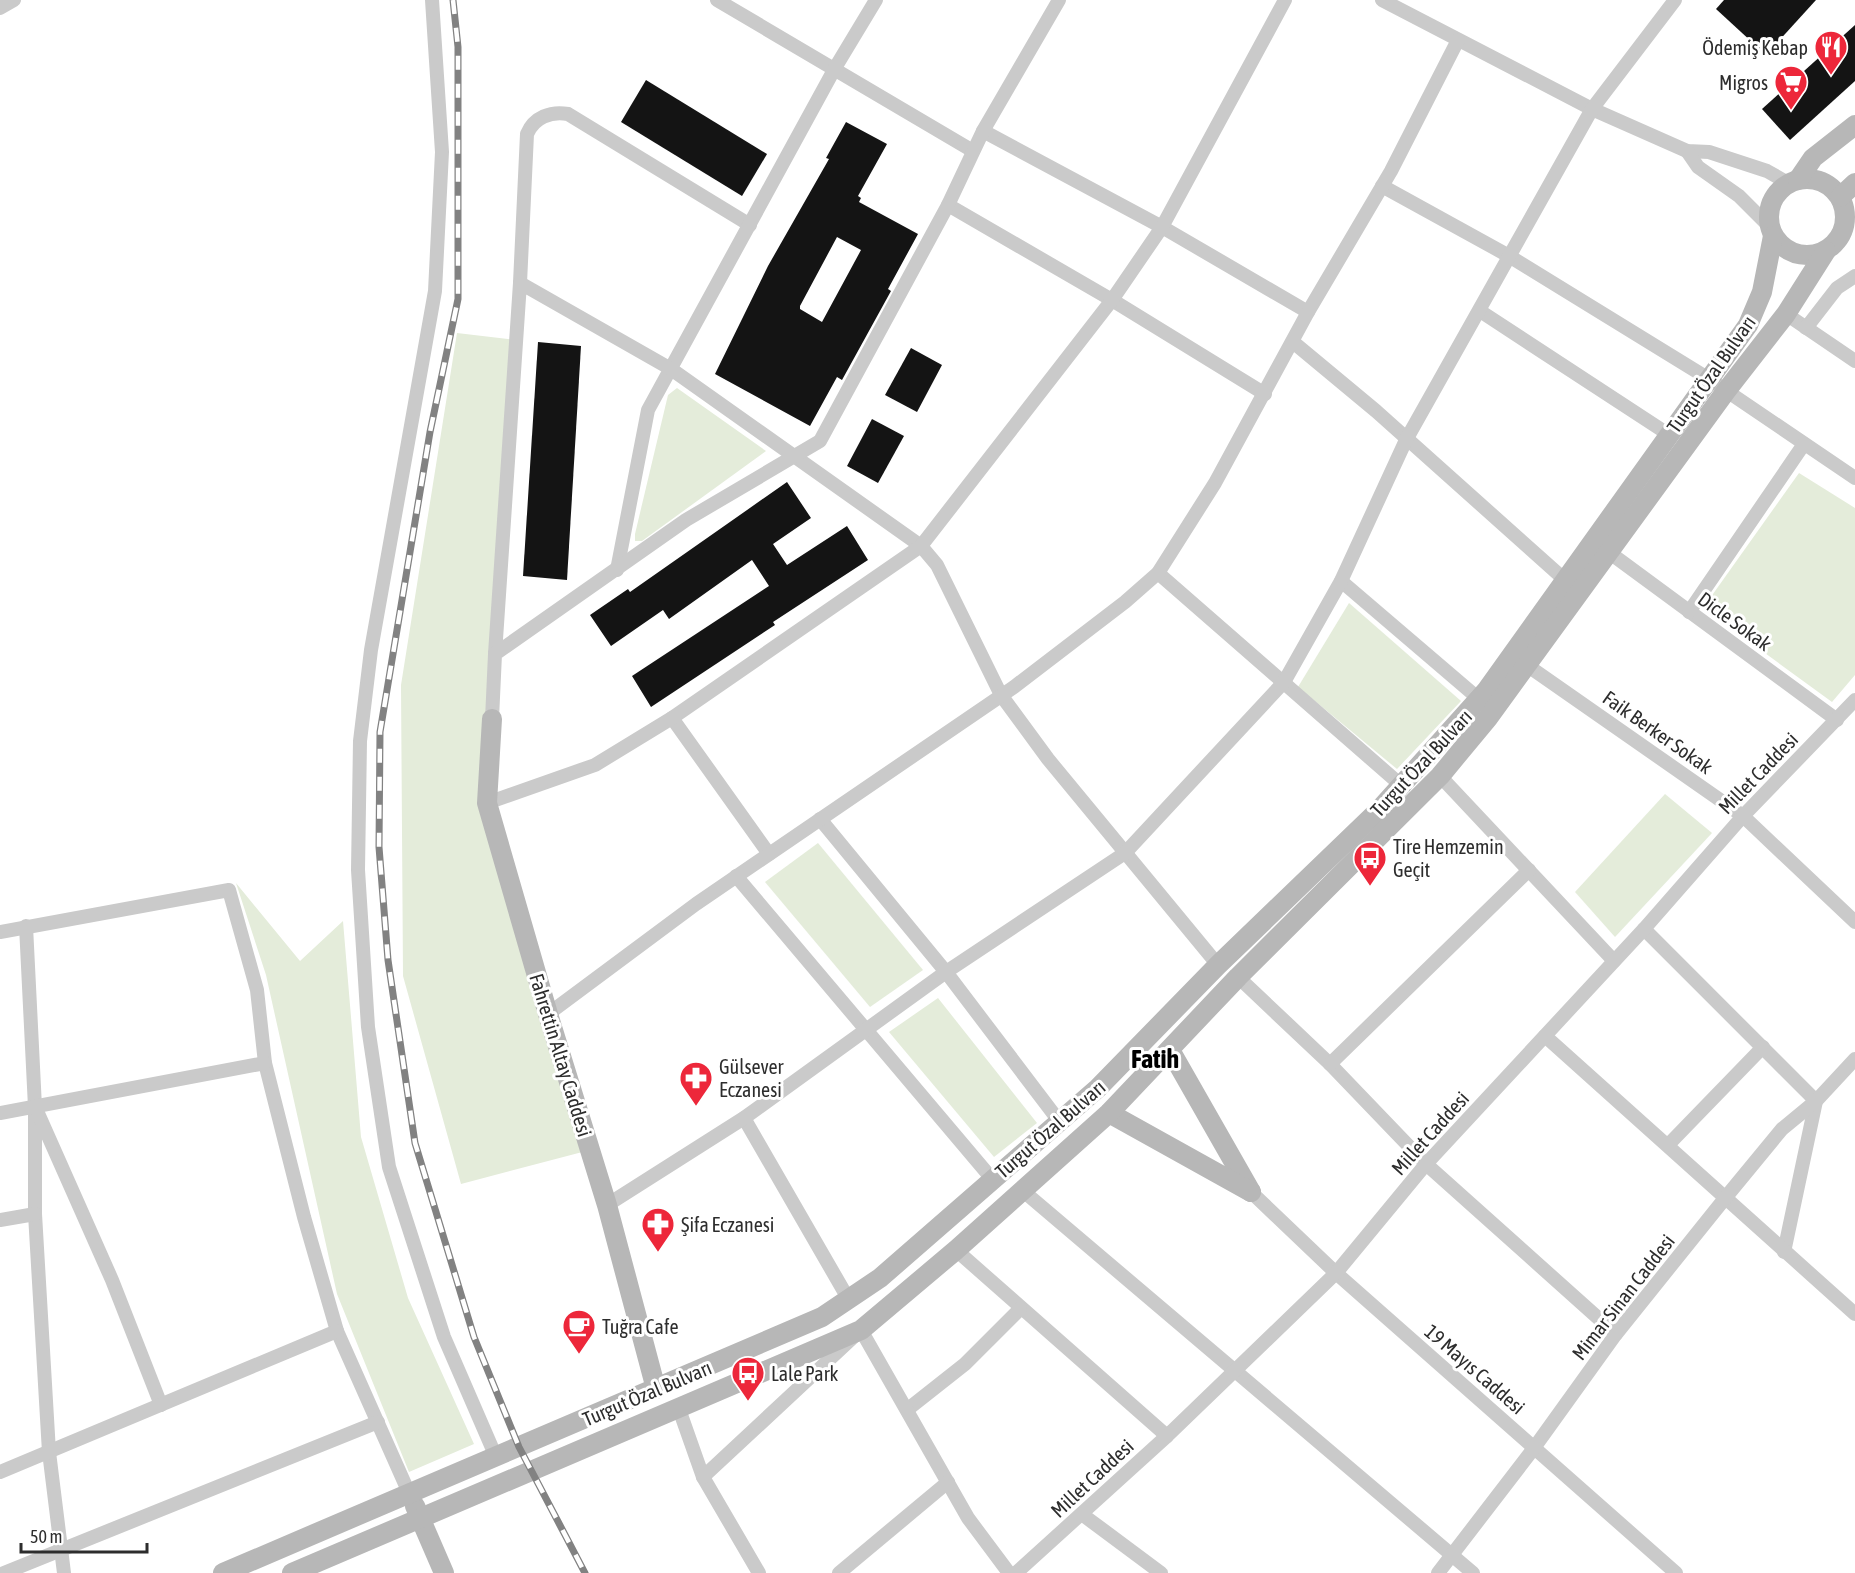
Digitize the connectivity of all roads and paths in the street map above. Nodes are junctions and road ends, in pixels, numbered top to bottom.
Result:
1 (15, 0) edge
2 (432, 0) edge
3 (717, 0) edge
4 (876, 0) edge
5 (1059, 0) edge
6 (1285, 0) edge
7 (1382, 0) edge
8 (1675, 0) edge
9 (0, 8) edge
10 (1458, 40) junction
11 (835, 68) junction
12 (1592, 109) junction
13 (1855, 125) edge
14 (983, 132) junction
15 (973, 151) junction
16 (1687, 152) junction
17 (1793, 182) junction
18 (1855, 183) edge
19 (1382, 186) junction
20 (1845, 198) edge
21 (948, 205) junction
22 (750, 225) junction
23 (1162, 226) junction
24 (1850, 228) edge
25 (1772, 231) junction
26 (1826, 251) junction
27 (1509, 256) junction
28 (1855, 276) edge
29 (520, 283) junction
30 (1112, 300) junction
31 (1480, 311) junction
32 (1308, 312) junction
33 (1786, 314) junction
34 (1806, 328) junction
35 (1293, 342) junction
36 (1855, 361) edge
37 (671, 369) junction
38 (1709, 379) junction
39 (1726, 391) junction
40 (1265, 394) junction
41 (1668, 434) junction
42 (1406, 440) junction
43 (1804, 444) junction
44 (793, 456) junction
45 (1855, 478) edge
46 (921, 546) junction
47 (1610, 553) junction
48 (617, 570) junction
49 (1158, 573) junction
50 (1565, 580) junction
51 (1341, 581) junction
52 (1689, 612) junction
53 (495, 654) junction
54 (1519, 660) junction
55 (1284, 682) junction
56 (1001, 695) junction
57 (1479, 699) junction
58 (1855, 700) edge
59 (492, 718) joint
60 (672, 718) junction
61 (1837, 720) junction
62 (1440, 776) junction
63 (1402, 786) junction
64 (487, 803) junction
65 (1743, 816) junction
66 (820, 819) junction
67 (1125, 853) junction
68 (769, 854) junction
69 (1528, 870) junction
70 (736, 876) junction
71 (1855, 922) edge
72 (26, 926) junction
73 (1644, 928) junction
74 (0, 932) edge
75 (1614, 961) junction
76 (1218, 965) junction
77 (946, 972) junction
78 (1238, 977) junction
79 (548, 1014) junction
80 (864, 1030) junction
81 (1545, 1036) junction
82 (1763, 1047) junction
83 (1170, 1050) junction
84 (1855, 1059) edge
85 (266, 1063) junction
86 (1330, 1064) junction
87 (1816, 1101) junction
88 (35, 1107) junction
89 (0, 1113) edge
90 (1109, 1113) junction
91 (744, 1118) junction
92 (1059, 1121) junction
93 (1668, 1145) junction
94 (1426, 1164) junction
95 (993, 1180) junction
96 (1022, 1190) junction
97 (1251, 1192) junction
98 (1726, 1197) junction
99 (607, 1205) junction
100 (35, 1214) junction
101 (0, 1220) edge
102 (956, 1250) junction
103 (1784, 1252) junction
104 (1336, 1273) junction
105 (849, 1300) junction
106 (1020, 1309) junction
107 (1855, 1314) edge
108 (861, 1330) junction
109 (337, 1331) junction
110 (1616, 1334) junction
111 (1234, 1371) junction
112 (656, 1389) junction
113 (162, 1405) junction
114 (679, 1408) junction
115 (908, 1409) junction
116 (378, 1422) junction
117 (1167, 1436) junction
118 (1534, 1448) junction
119 (49, 1452) junction
120 (496, 1457) junction
121 (0, 1472) edge
122 (703, 1477) junction
123 (948, 1482) junction
124 (410, 1493) junction
125 (1083, 1515) junction
126 (420, 1517) junction
127 (61, 1550) junction
128 (1452, 1555) junction
129 (4, 1573) edge
130 (64, 1573) edge
131 (223, 1573) edge
132 (292, 1573) edge
133 (444, 1573) edge
134 (759, 1573) edge
135 (839, 1573) edge
136 (1009, 1573) edge
137 (1016, 1573) edge
138 (1161, 1573) edge
139 (1438, 1573) edge
140 (1473, 1573) edge
141 (1676, 1573) edge

1 - 9 street
2 - 120 street
3 - 11 street
4 - 11 street
5 - 14 street
6 - 23 street
7 - 10 street
8 - 12 street
10 - 12 street
10 - 19 street
11 - 15 street
11 - 22 street
12 - 16 street
12 - 27 street
13 - 17 main road
14 - 15 street
14 - 23 street
15 - 21 street
16 - 17 street
16 - 25 street
17 - 20 main road
17 - 25 main road
18 - 20 main road
19 - 27 street
19 - 32 street
20 - 24 main road
21 - 30 street
21 - 44 street
22 - 29 street
22 - 37 street
23 - 30 street
23 - 32 street
24 - 26 main road
25 - 26 main road
25 - 38 main road, Turgut Özal Bulvarı
26 - 33 main road, Turgut Özal Bulvarı
27 - 31 street
27 - 38 street
28 - 34 street
29 - 37 street
29 - 53 street
30 - 40 street
30 - 46 street
31 - 41 street
31 - 42 street
32 - 35 street
33 - 34 street
33 - 39 main road, Turgut Özal Bulvarı
34 - 36 street
35 - 40 street
35 - 42 street
37 - 44 street
37 - 48 street
38 - 39 street
38 - 41 main road, Turgut Özal Bulvarı
39 - 43 street
39 - 47 main road, Turgut Özal Bulvarı
40 - 49 street
41 - 50 main road, Turgut Özal Bulvarı
42 - 50 street
42 - 51 street
43 - 45 street
43 - 52 street
44 - 46 street
44 - 48 street
46 - 56 street
46 - 60 street
47 - 52 street, Dicle Sokak
47 - 54 main road, Turgut Özal Bulvarı
48 - 53 street
49 - 55 street
49 - 56 street
50 - 54 main road, Turgut Özal Bulvarı
51 - 55 street
51 - 57 street
52 - 61 street, Dicle Sokak
53 - 59 street
54 - 57 main road, Turgut Özal Bulvarı
54 - 62 main road, Turgut Özal Bulvarı
54 - 65 street, Faik Berker Sokak
55 - 63 street
55 - 67 street
56 - 66 street
56 - 67 street
57 - 63 main road, Turgut Özal Bulvarı
58 - 61 street, Millet Caddesi
59 - 64 main road, Fahrettin Altay Caddesi
60 - 64 street
60 - 68 street
61 - 65 street, Millet Caddesi
62 - 69 street
62 - 78 main road, Turgut Özal Bulvarı
63 - 76 main road, Turgut Özal Bulvarı
64 - 79 main road, Fahrettin Altay Caddesi
65 - 71 street, Faik Berker Sokak
65 - 73 street, Millet Caddesi
66 - 68 street
66 - 77 street
67 - 76 street
67 - 77 street
68 - 70 street
69 - 75 street
69 - 86 street
70 - 79 street
70 - 80 street
72 - 74 street
72 - 85 street
72 - 88 street
73 - 75 street, Millet Caddesi
73 - 82 street
75 - 81 street, Millet Caddesi
76 - 92 main road, Turgut Özal Bulvarı
77 - 80 street
77 - 92 street
78 - 83 main road, Turgut Özal Bulvarı
78 - 86 street
79 - 99 main road, Fahrettin Altay Caddesi
80 - 91 street
80 - 95 street
81 - 93 street
81 - 94 street, Millet Caddesi
82 - 87 street
82 - 93 street
83 - 90 main road, Turgut Özal Bulvarı
83 - 97 main road
84 - 87 street, Mimar Sinan Caddesi
85 - 88 street
85 - 109 street
86 - 94 street
87 - 98 street, Mimar Sinan Caddesi
87 - 103 street
88 - 89 street
88 - 100 street
88 - 113 street
90 - 96 main road, Turgut Özal Bulvarı
90 - 97 main road
91 - 99 street
91 - 105 street
92 - 95 main road, Turgut Özal Bulvarı
93 - 98 street
94 - 104 street, Millet Caddesi
94 - 110 street
95 - 105 main road, Turgut Özal Bulvarı
96 - 102 main road, Turgut Özal Bulvarı
96 - 111 street
97 - 104 street, 19 Mayıs Caddesi
98 - 103 street
98 - 110 street, Mimar Sinan Caddesi
99 - 112 main road, Fahrettin Altay Caddesi
100 - 101 street
100 - 119 street
102 - 106 street
102 - 108 main road, Turgut Özal Bulvarı
103 - 107 street
104 - 111 street, Millet Caddesi
104 - 118 street, 19 Mayıs Caddesi
105 - 112 main road, Turgut Özal Bulvarı
106 - 115 street
106 - 117 street
108 - 114 main road, Turgut Özal Bulvarı
108 - 115 street
108 - 122 street
109 - 113 street
109 - 116 street
110 - 118 street, Mimar Sinan Caddesi
111 - 117 street, Millet Caddesi
111 - 128 street
112 - 120 main road, Turgut Özal Bulvarı
113 - 119 street
114 - 122 street
114 - 126 main road, Turgut Özal Bulvarı
115 - 123 street
116 - 124 street
116 - 127 street
117 - 125 street, Millet Caddesi
118 - 128 street, Mimar Sinan Caddesi
118 - 141 street, 19 Mayıs Caddesi
119 - 121 street
119 - 127 street
120 - 124 main road, Turgut Özal Bulvarı
122 - 134 street
123 - 135 street
123 - 136 street
124 - 126 main road
124 - 131 main road, Turgut Özal Bulvarı
125 - 137 street, Millet Caddesi
125 - 138 street
126 - 132 main road, Turgut Özal Bulvarı
126 - 133 main road
127 - 129 street
127 - 130 street
128 - 139 street, Mimar Sinan Caddesi
128 - 140 street

